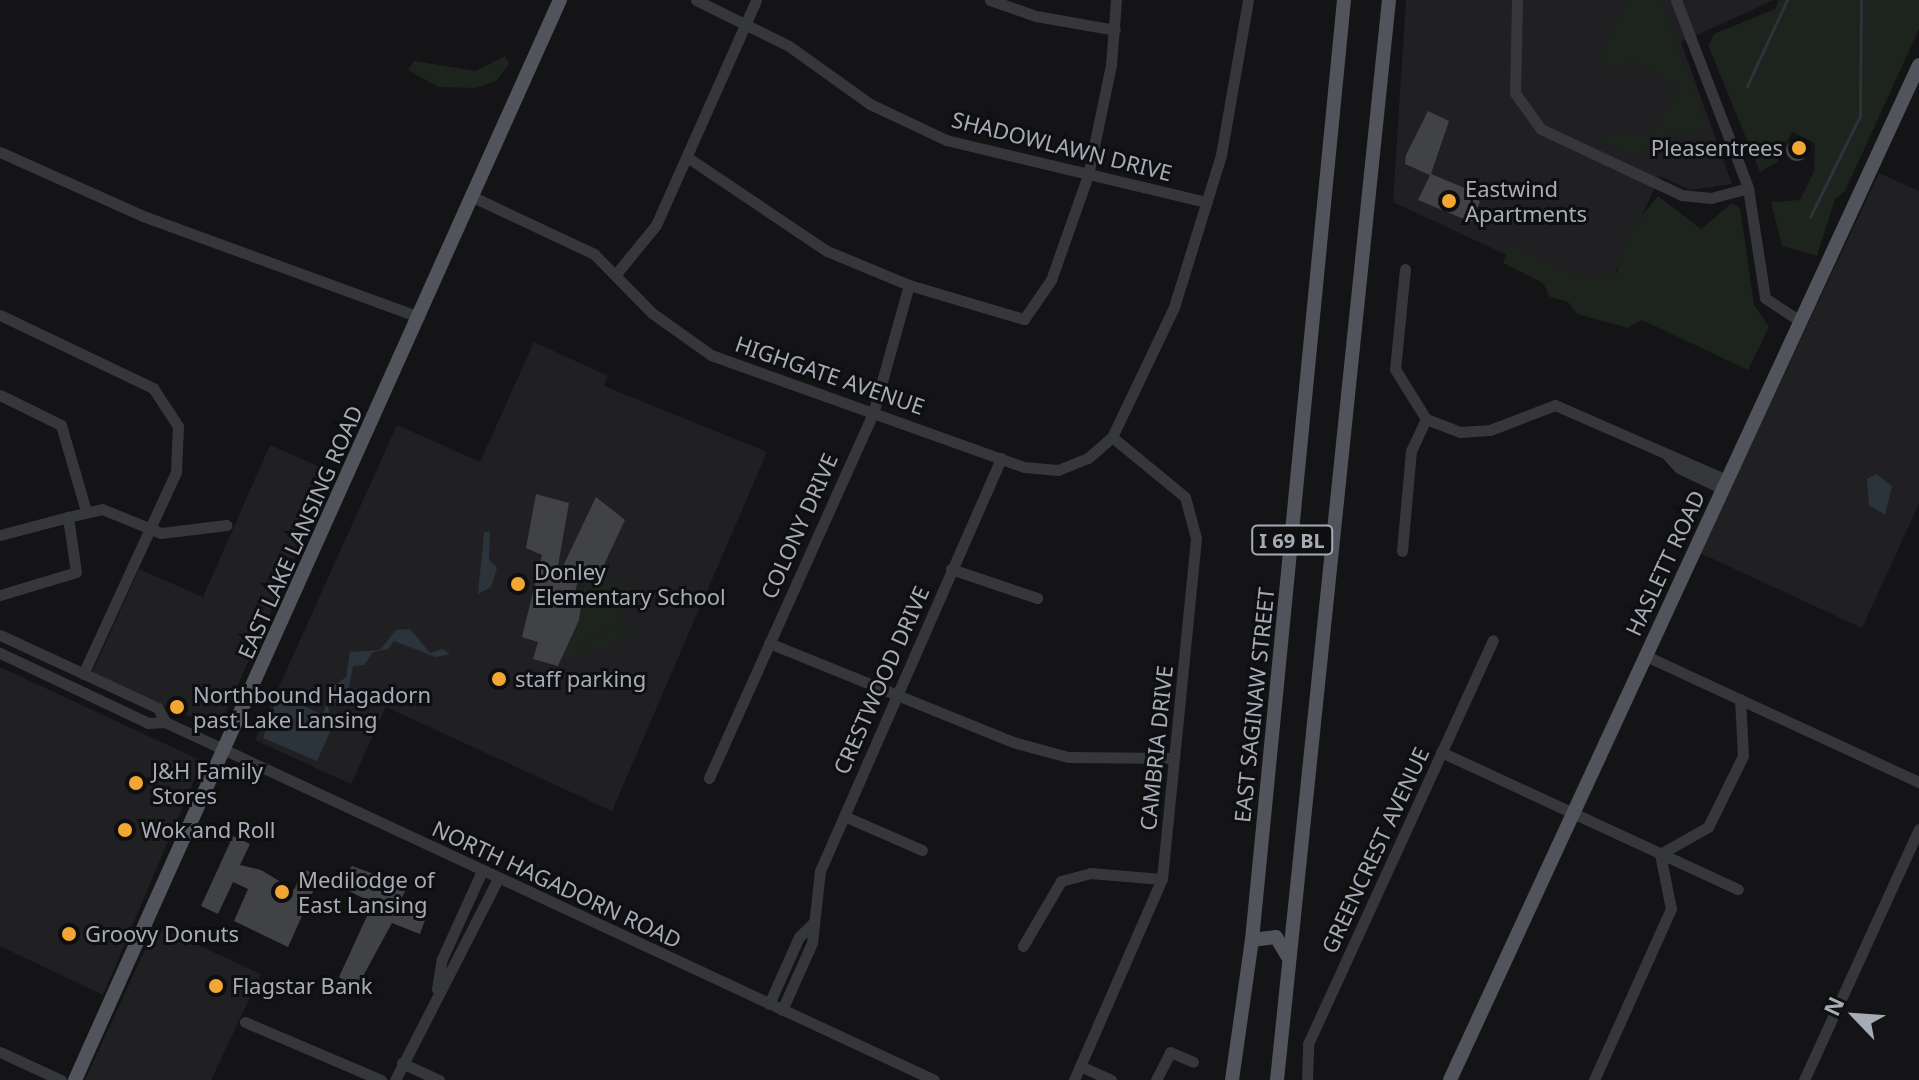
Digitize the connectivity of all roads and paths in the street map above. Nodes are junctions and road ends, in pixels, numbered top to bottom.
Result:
1 (560, 0) edge
2 (696, 0) edge
3 (756, 0) edge
4 (990, 0) edge
5 (1116, 0) edge
6 (1248, 0) edge
7 (1344, 0) edge
8 (1389, 0) edge
9 (1517, 0) edge
10 (1676, 0) edge
11 (746, 24) junction
12 (1115, 30) junction
13 (1919, 65) edge
14 (0, 152) edge
15 (687, 157) junction
16 (1088, 175) junction
17 (1748, 188) junction
18 (473, 197) junction
19 (1207, 202) junction
20 (1405, 269) dead end
21 (616, 274) junction
22 (909, 285) junction
23 (0, 315) edge
24 (419, 317) junction
25 (1800, 321) junction
26 (0, 395) edge
27 (874, 410) junction
28 (1426, 419) junction
29 (1112, 437) junction
30 (1001, 458) junction
31 (1725, 485) junction
32 (86, 511) junction
33 (68, 517) junction
34 (227, 525) dead end
35 (149, 529) junction
36 (0, 535) edge
37 (1402, 551) dead end
38 (951, 569) junction
39 (0, 595) edge
40 (1037, 598) dead end
41 (0, 635) edge
42 (1493, 640) dead end
43 (769, 643) junction
44 (0, 653) edge
45 (1646, 656) junction
46 (83, 674) junction
47 (893, 699) junction
48 (1740, 699) junction
49 (165, 722) junction
50 (227, 750) junction
51 (1441, 752) junction
52 (1174, 758) junction
53 (709, 778) dead end
54 (1919, 782) edge
55 (1573, 813) junction
56 (844, 816) junction
57 (1919, 829) edge
58 (922, 850) dead end
59 (1660, 854) junction
60 (482, 871) junction
61 (498, 879) junction
62 (1162, 879) junction
63 (1738, 889) dead end
64 (813, 923) junction
65 (1252, 940) junction
66 (1023, 946) dead end
67 (1289, 962) junction
68 (437, 989) junction
69 (769, 1004) junction
70 (782, 1010) junction
71 (245, 1022) dead end
72 (0, 1052) edge
73 (1193, 1062) dead end
74 (402, 1063) junction
75 (1080, 1066) junction
76 (365, 1079) edge
77 (61, 1080) edge
78 (75, 1080) edge
79 (381, 1080) edge
80 (395, 1080) edge
81 (439, 1080) edge
82 (934, 1080) edge
83 (1074, 1080) edge
84 (1111, 1080) edge
85 (1156, 1080) edge
86 (1232, 1080) edge
87 (1277, 1080) edge
88 (1307, 1080) edge
89 (1450, 1080) edge
90 (1594, 1080) edge
91 (1804, 1080) edge

1 - 18 main road, EAST LAKE LANSING ROAD
2 - 11 street, SHADOWLAWN DRIVE
3 - 11 street
4 - 12 street
5 - 12 street
6 - 19 street
7 - 65 main road, EAST SAGINAW STREET / I 69 BL
8 - 67 main road, I 69 BL
9 - 17 street
10 - 17 street
11 - 15 street
11 - 16 street, SHADOWLAWN DRIVE
12 - 16 street
13 - 25 main road, HASLETT ROAD
14 - 24 street
15 - 21 street
15 - 22 street
16 - 19 street, SHADOWLAWN DRIVE
16 - 22 street
17 - 25 street
18 - 21 street, HIGHGATE AVENUE
18 - 24 main road, EAST LAKE LANSING ROAD
19 - 29 street
20 - 28 street
21 - 27 street, HIGHGATE AVENUE
22 - 27 street, COLONY DRIVE
23 - 35 street
24 - 50 main road, EAST LAKE LANSING ROAD
25 - 31 main road, HASLETT ROAD
26 - 32 street
27 - 30 street, HIGHGATE AVENUE
27 - 43 street, COLONY DRIVE
28 - 31 street
28 - 37 street
29 - 30 street, HIGHGATE AVENUE
29 - 52 street, CAMBRIA DRIVE
30 - 38 street, CRESTWOOD DRIVE
31 - 45 main road, HASLETT ROAD
32 - 33 street
32 - 35 street
33 - 36 street
33 - 39 street
34 - 35 street
35 - 46 street
38 - 40 street
38 - 47 street, CRESTWOOD DRIVE
41 - 46 street, NORTH HAGADORN ROAD
42 - 51 street, GREENCREST AVENUE
43 - 47 street
43 - 53 street, COLONY DRIVE
44 - 49 street, NORTH HAGADORN ROAD
45 - 48 street
45 - 55 main road, HASLETT ROAD
46 - 49 street, NORTH HAGADORN ROAD
47 - 52 street
47 - 56 street, CRESTWOOD DRIVE
48 - 54 street
48 - 59 street
49 - 50 street, NORTH HAGADORN ROAD
50 - 60 street, NORTH HAGADORN ROAD
50 - 78 main road, EAST LAKE LANSING ROAD
51 - 55 street
51 - 88 street, GREENCREST AVENUE
52 - 62 street, CAMBRIA DRIVE
55 - 59 street
55 - 89 main road, HASLETT ROAD
56 - 58 street
56 - 64 street, CRESTWOOD DRIVE
57 - 91 street
59 - 63 street
59 - 90 street
60 - 61 street, NORTH HAGADORN ROAD
60 - 68 street
61 - 68 street
61 - 69 street, NORTH HAGADORN ROAD
62 - 66 street
62 - 75 street, CAMBRIA DRIVE
64 - 69 street, CRESTWOOD DRIVE
64 - 70 street, CRESTWOOD DRIVE
65 - 67 main road
65 - 86 main road, EAST SAGINAW STREET / I 69 BL
67 - 87 main road, I 69 BL
68 - 74 street
69 - 70 street, NORTH HAGADORN ROAD
70 - 82 street, NORTH HAGADORN ROAD
71 - 76 street
72 - 77 street
73 - 85 street
74 - 80 street
74 - 81 street
75 - 83 street, CAMBRIA DRIVE
75 - 84 street
76 - 79 street

